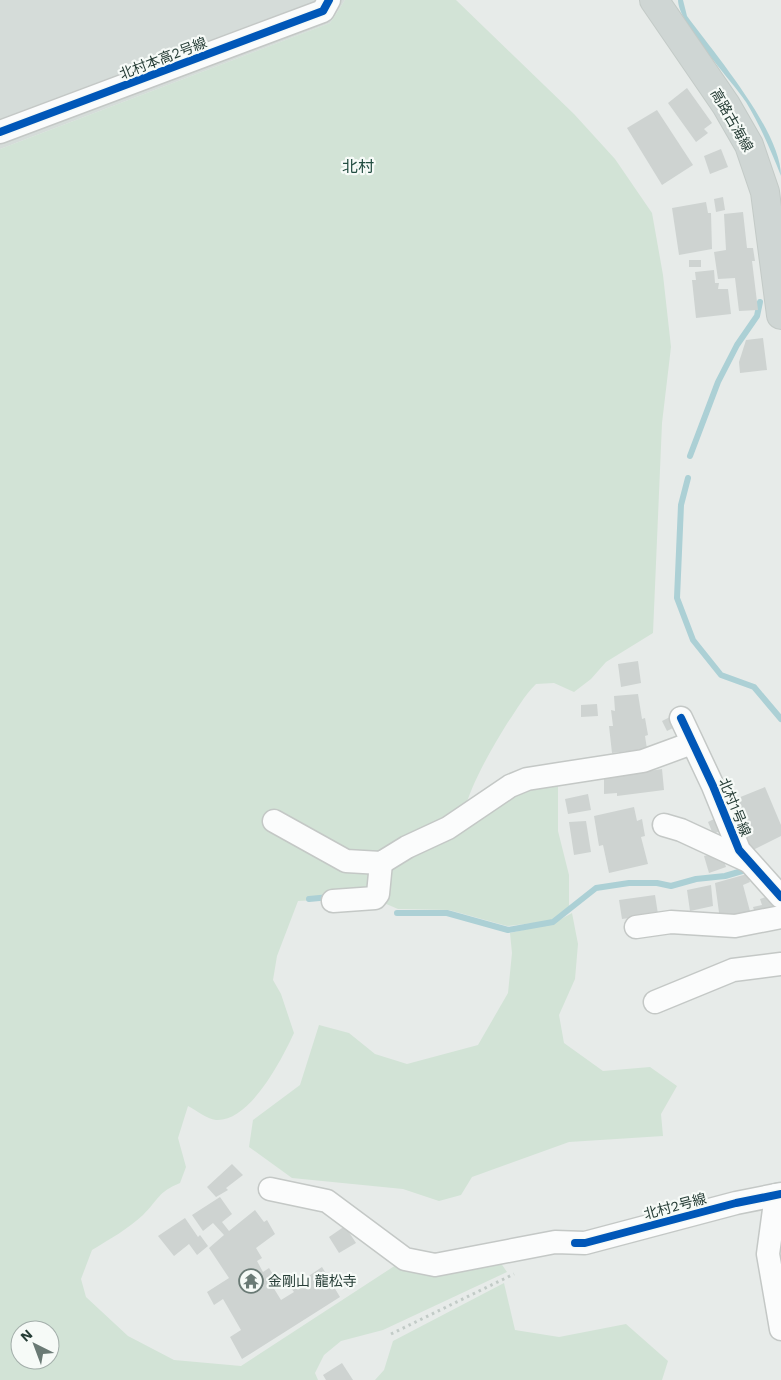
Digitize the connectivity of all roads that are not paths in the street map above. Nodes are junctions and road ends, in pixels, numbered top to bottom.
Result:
1 (329, 0) edge
2 (654, 0) edge
3 (0, 132) edge
4 (781, 315) edge
5 (680, 718) dead end
6 (692, 743) junction
7 (274, 821) dead end
8 (664, 825) dead end
9 (749, 861) junction
10 (381, 863) junction
11 (781, 896) edge
12 (333, 901) dead end
13 (781, 917) edge
14 (636, 927) dead end
15 (781, 964) edge
16 (655, 1002) dead end
17 (270, 1189) dead end
18 (779, 1194) edge
19 (781, 1329) edge

1 - 3 street, 北村本高2号線
2 - 4 main road, 高路古海線
5 - 6 street, 北村1号線
6 - 9 street, 北村1号線
6 - 10 street
7 - 10 street
8 - 9 street
9 - 11 street, 北村1号線
10 - 12 street
13 - 14 street
15 - 16 street
17 - 18 street, 北村2号線
18 - 19 street

